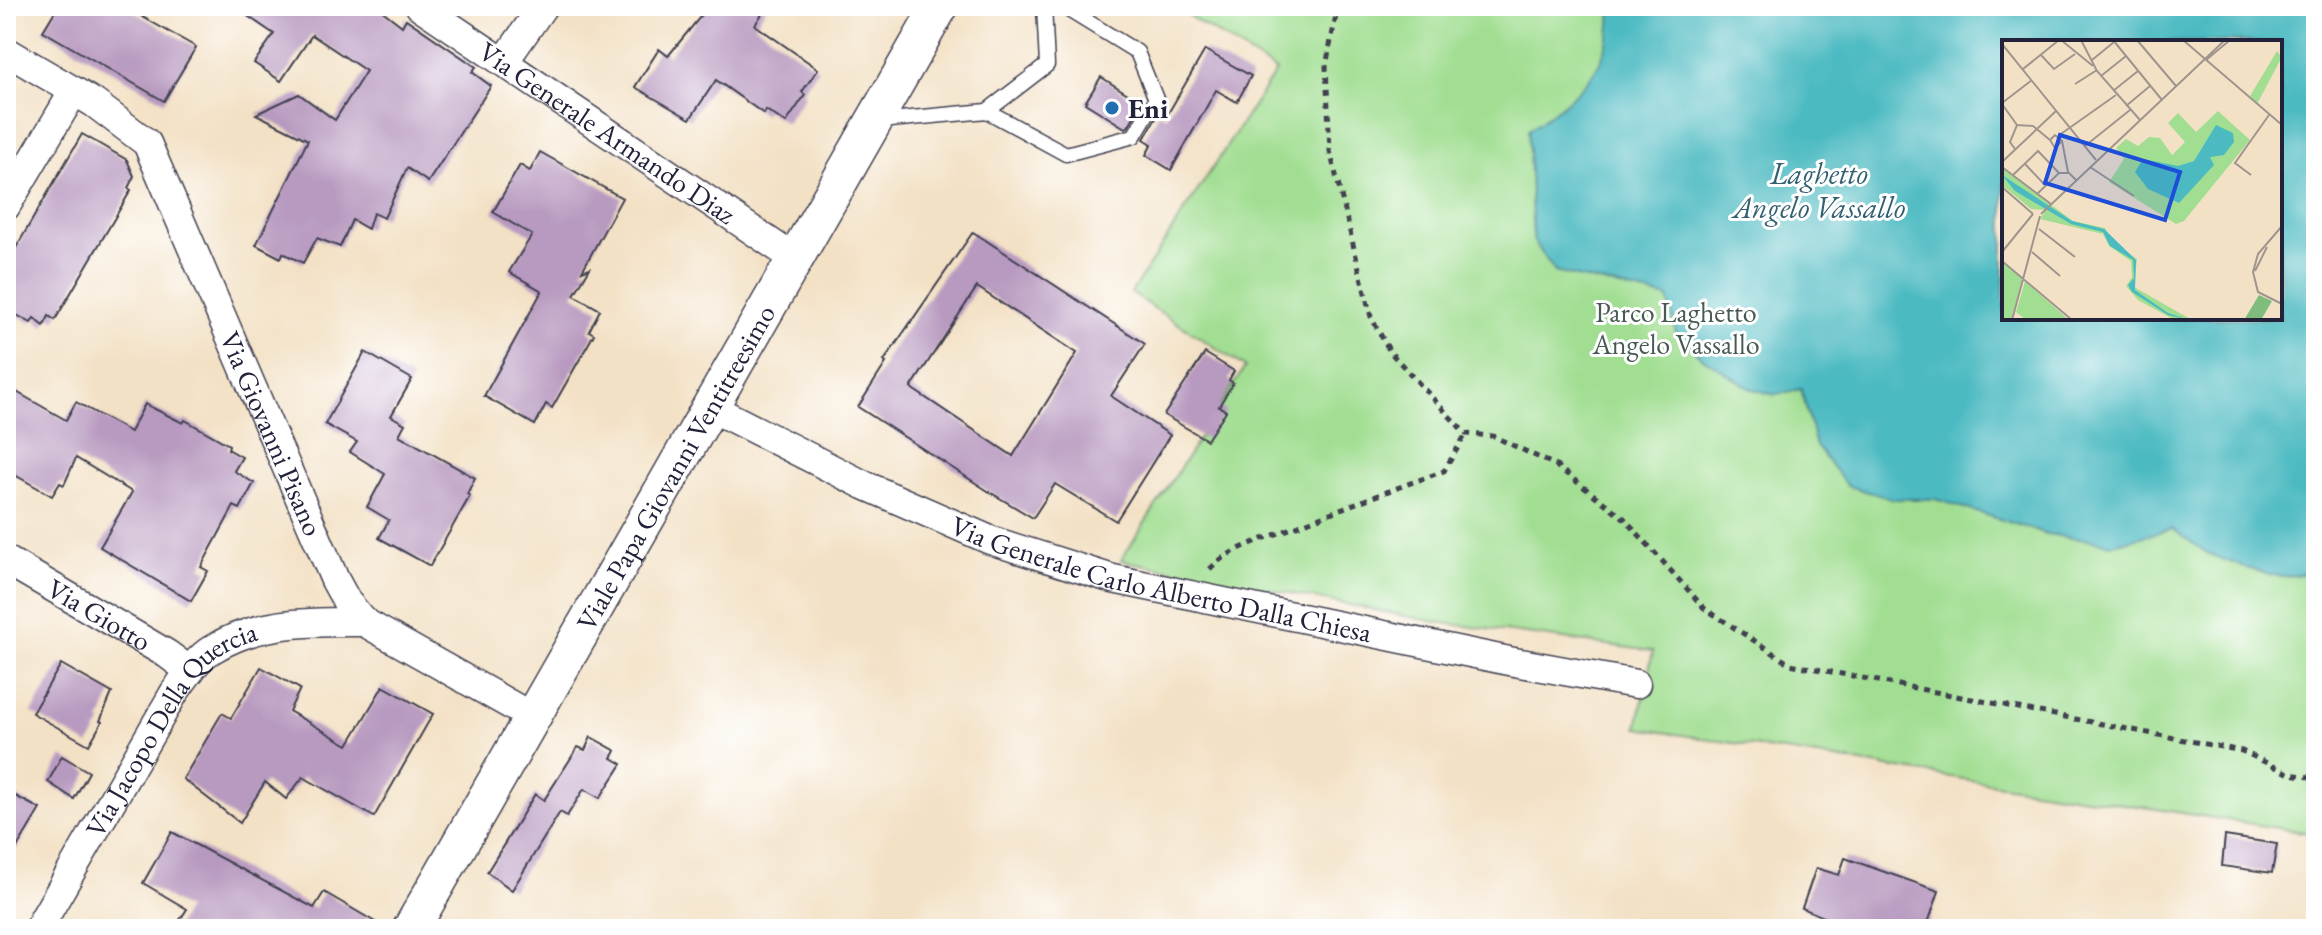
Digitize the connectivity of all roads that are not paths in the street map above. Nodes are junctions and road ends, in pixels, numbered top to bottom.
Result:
1 (420, 6) edge
2 (543, 6) edge
3 (940, 6) edge
4 (1044, 6) edge
5 (1062, 6) edge
6 (6, 51) edge
7 (504, 62) junction
8 (74, 91) junction
9 (987, 111) junction
10 (874, 122) junction
11 (6, 206) edge
12 (795, 259) junction
13 (710, 407) junction
14 (6, 560) edge
15 (364, 622) junction
16 (190, 671) junction
17 (1636, 684) dead end
18 (532, 717) junction
19 (38, 929) edge
20 (411, 929) edge

1 - 7 street, Via Generale Armando Diaz
2 - 7 street
3 - 10 street, Viale Papa Giovanni Ventitreesimo
4 - 9 lane
5 - 9 lane
6 - 8 street, Via Giovanni Pisano
7 - 12 street, Via Generale Armando Diaz
8 - 11 street
8 - 15 street, Via Giovanni Pisano
9 - 10 lane
10 - 12 street, Viale Papa Giovanni Ventitreesimo
12 - 13 street, Viale Papa Giovanni Ventitreesimo
13 - 17 street, Via Generale Carlo Alberto Dalla Chiesa
13 - 18 street, Viale Papa Giovanni Ventitreesimo
14 - 16 street, Via Giotto
15 - 16 street, Via Jacopo Della Quercia
15 - 18 street, Via Giovanni Pisano
16 - 19 street, Via Jacopo Della Quercia
18 - 20 street, Viale Papa Giovanni Ventitreesimo

